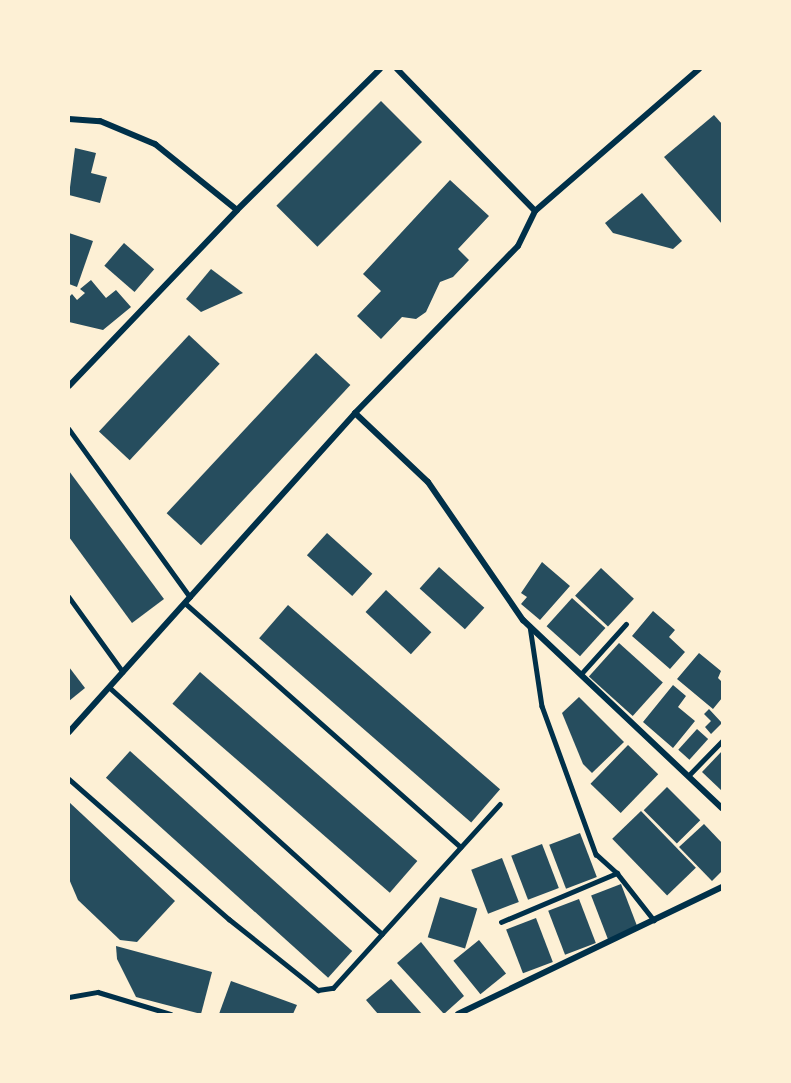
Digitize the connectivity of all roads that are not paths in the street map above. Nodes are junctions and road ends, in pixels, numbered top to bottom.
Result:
1 (380, 69) edge
2 (397, 69) edge
3 (699, 69) edge
4 (69, 119) edge
5 (237, 210) junction
6 (535, 211) junction
7 (69, 386) edge
8 (355, 413) junction
9 (69, 429) edge
10 (69, 597) edge
11 (188, 600) junction
12 (626, 624) dead end
13 (530, 626) junction
14 (123, 672) junction
15 (581, 674) junction
16 (109, 687) junction
17 (69, 732) edge
18 (722, 741) edge
19 (688, 776) junction
20 (69, 779) edge
21 (500, 804) dead end
22 (722, 808) edge
23 (461, 847) junction
24 (617, 873) junction
25 (722, 887) edge
26 (501, 922) dead end
27 (656, 922) junction
28 (382, 934) junction
29 (69, 997) edge
30 (171, 1014) edge
31 (458, 1014) edge

1 - 5 street
2 - 6 street
3 - 6 street
4 - 5 street
5 - 7 street
6 - 8 street
8 - 11 street
8 - 13 street
9 - 11 lane
10 - 14 lane
11 - 14 street
11 - 23 lane
12 - 15 lane
13 - 15 street
13 - 24 lane
14 - 16 street
15 - 19 street
16 - 17 street
16 - 28 lane
18 - 19 lane
19 - 22 street
20 - 28 lane
21 - 23 lane
23 - 28 lane
24 - 26 lane
24 - 27 lane
25 - 27 street
27 - 31 street
29 - 30 lane

